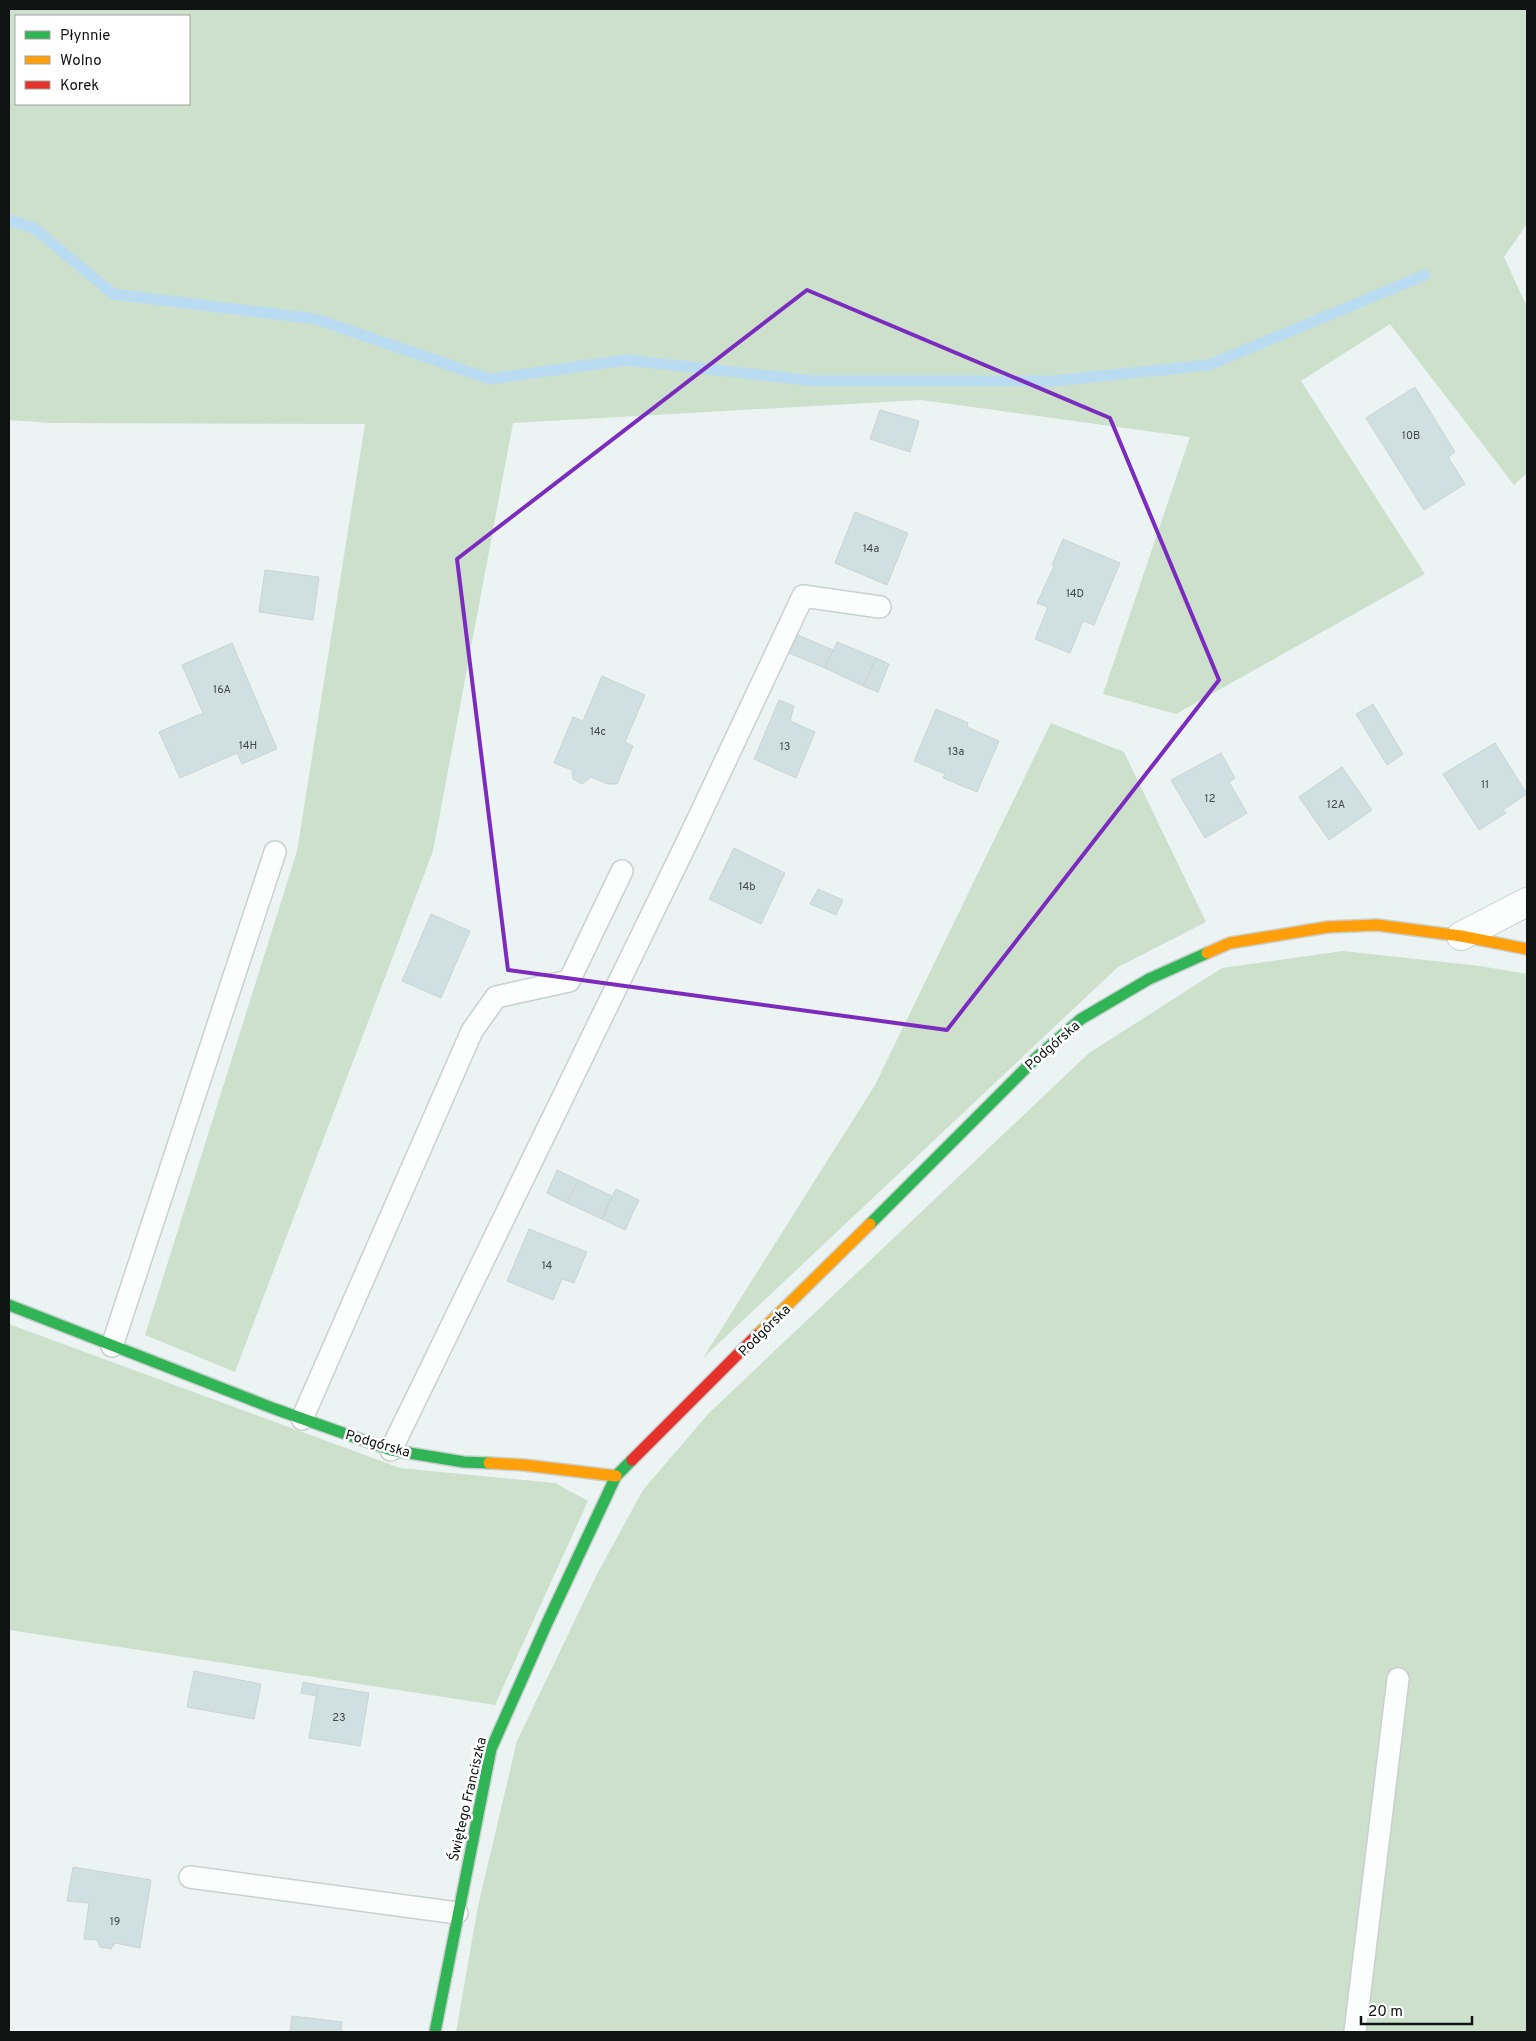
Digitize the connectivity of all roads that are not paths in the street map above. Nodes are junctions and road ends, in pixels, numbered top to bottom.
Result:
1 (880, 607) dead end
2 (275, 852) dead end
3 (622, 870) dead end
4 (1527, 902) edge
5 (1461, 936) junction
6 (1527, 949) edge
7 (9, 1305) edge
8 (112, 1346) junction
9 (302, 1419) junction
10 (391, 1450) junction
11 (616, 1476) junction
12 (1398, 1679) dead end
13 (190, 1877) dead end
14 (457, 1914) junction
15 (435, 2032) edge
16 (1354, 2032) edge

1 - 10 lane
2 - 8 lane
3 - 9 lane
4 - 5 street
5 - 6 street, Podgórska
5 - 11 street, Podgórska
7 - 8 street, Podgórska
8 - 9 street, Podgórska
9 - 10 street, Podgórska
10 - 11 street, Podgórska
11 - 14 street, Świętego Franciszka
12 - 16 lane
13 - 14 lane
14 - 15 street, Świętego Franciszka

